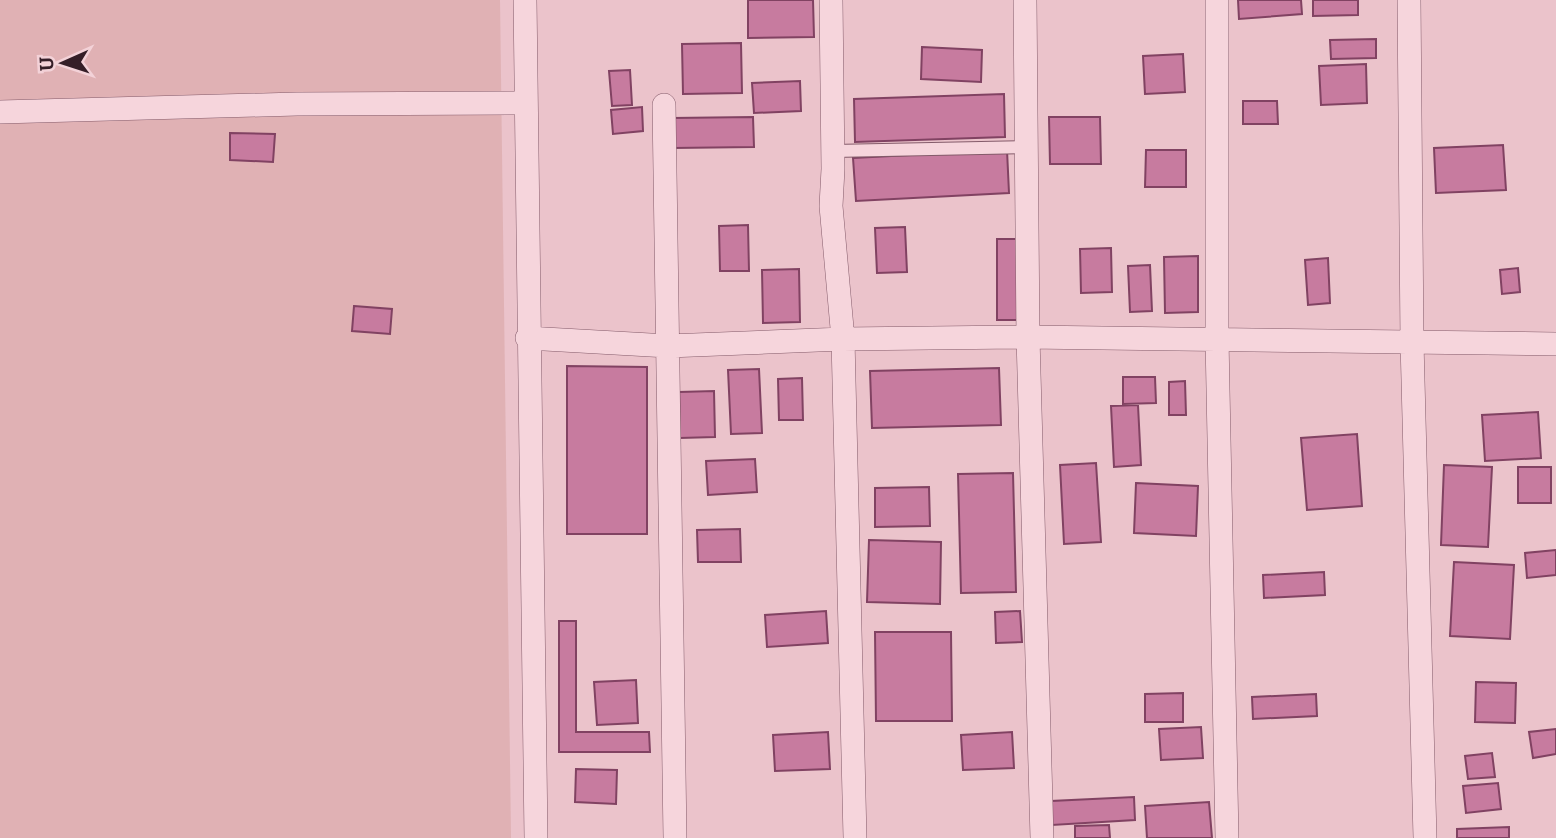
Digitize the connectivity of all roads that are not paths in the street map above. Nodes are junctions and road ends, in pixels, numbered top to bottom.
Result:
1 (524, 0) edge
2 (831, 0) edge
3 (1026, 0) edge
4 (1217, 0) edge
5 (1409, 0) edge
6 (525, 103) junction
7 (664, 105) dead end
8 (0, 112) edge
9 (1027, 147) junction
10 (833, 150) junction
11 (1028, 337) junction
12 (527, 338) junction
13 (843, 339) junction
14 (1217, 339) junction
15 (1412, 342) junction
16 (1556, 344) edge
17 (668, 346) junction
18 (536, 838) edge
19 (675, 838) edge
20 (855, 838) edge
21 (1042, 838) edge
22 (1227, 838) edge
23 (1425, 838) edge

1 - 6 street
2 - 10 street
3 - 9 street
4 - 14 street
5 - 15 street
6 - 8 street
6 - 12 street
7 - 17 street
9 - 10 lane
9 - 11 street
10 - 13 street
11 - 13 street
11 - 14 street
11 - 21 street
12 - 17 street
12 - 18 street
13 - 17 street
13 - 20 street
14 - 15 street
14 - 22 street
15 - 16 street
15 - 23 street
17 - 19 street

